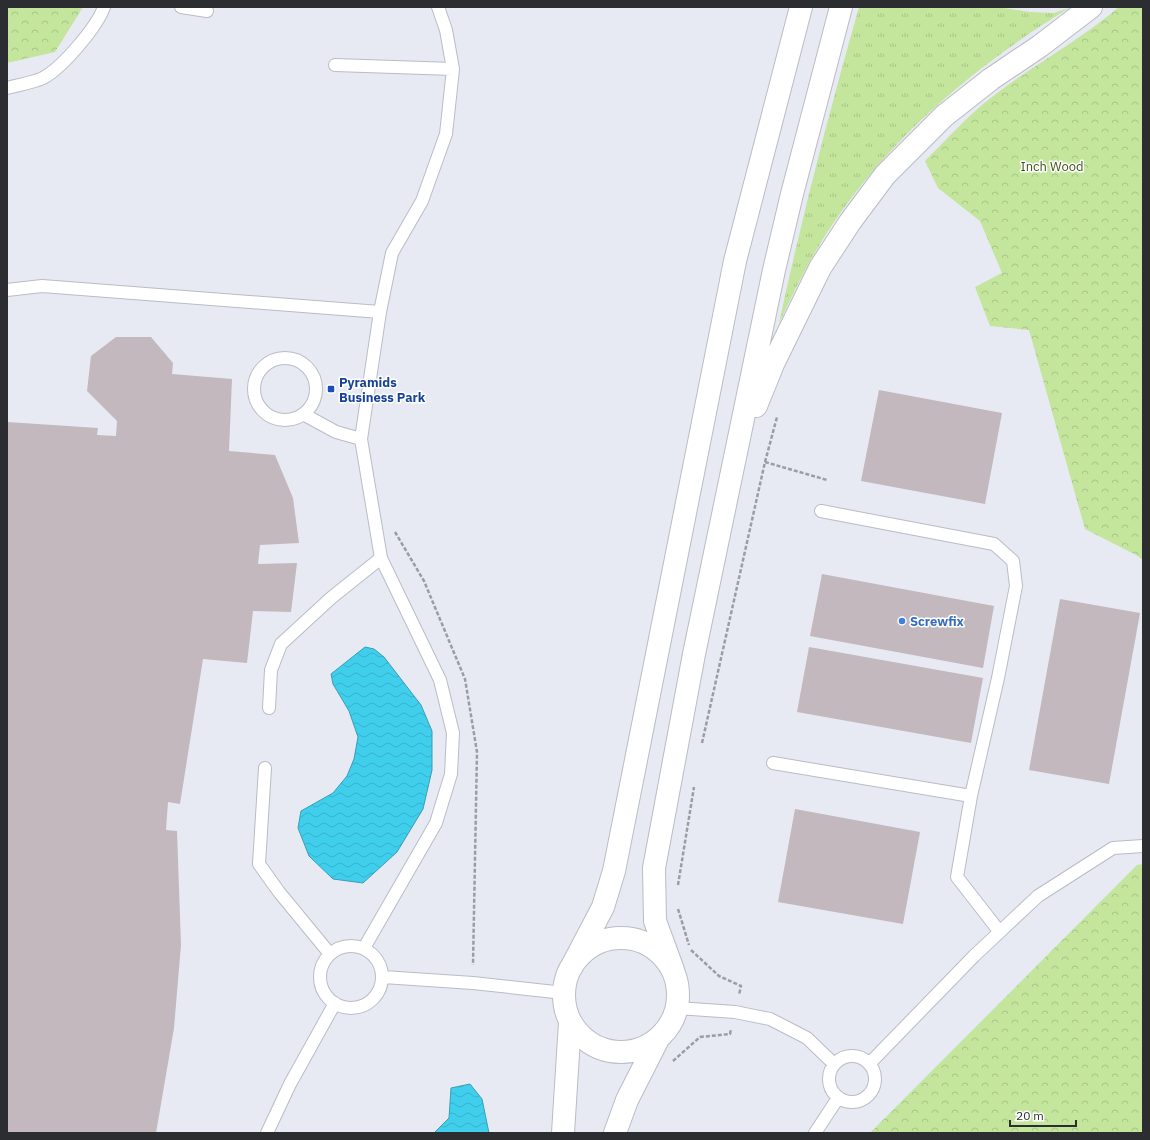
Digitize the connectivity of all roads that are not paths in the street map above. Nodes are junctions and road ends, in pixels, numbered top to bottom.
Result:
1 (181, 7) edge
2 (438, 7) edge
3 (801, 7) edge
4 (841, 7) edge
5 (1091, 7) edge
6 (108, 8) edge
7 (207, 11) dead end
8 (335, 65) dead end
9 (453, 69) junction
10 (7, 88) edge
11 (7, 290) edge
12 (380, 312) junction
13 (303, 414) junction
14 (361, 439) junction
15 (735, 458) junction
16 (821, 511) dead end
17 (382, 558) junction
18 (269, 708) dead end
19 (773, 762) dead end
20 (265, 768) dead end
21 (971, 796) junction
22 (1143, 846) edge
23 (999, 931) junction
24 (364, 948) junction
25 (330, 954) junction
26 (571, 968) junction
27 (673, 970) junction
28 (383, 977) junction
29 (564, 993) junction
30 (335, 1003) junction
31 (677, 1008) junction
32 (570, 1022) junction
33 (658, 1039) junction
34 (834, 1064) junction
35 (869, 1064) junction
36 (838, 1098) junction
37 (267, 1133) edge
38 (563, 1133) edge
39 (615, 1133) edge
40 (815, 1133) edge

1 - 7 lane
2 - 9 lane
3 - 26 main road
4 - 15 main road
5 - 15 main road
6 - 10 lane
8 - 9 lane
9 - 12 lane
11 - 12 lane
12 - 14 lane
13 - 13 lane
13 - 14 lane
14 - 17 lane
15 - 27 main road
16 - 21 lane
17 - 18 lane
17 - 24 lane
19 - 21 lane
20 - 25 lane
21 - 23 lane
22 - 23 lane
23 - 35 lane
24 - 25 lane
24 - 28 lane
25 - 30 lane
26 - 27 main road
26 - 29 main road
27 - 31 main road
28 - 29 lane
28 - 30 lane
29 - 32 main road
30 - 37 lane
31 - 33 main road
31 - 34 lane
32 - 33 main road
32 - 38 main road
33 - 39 main road
34 - 35 lane
34 - 36 lane
35 - 36 lane
36 - 40 lane

